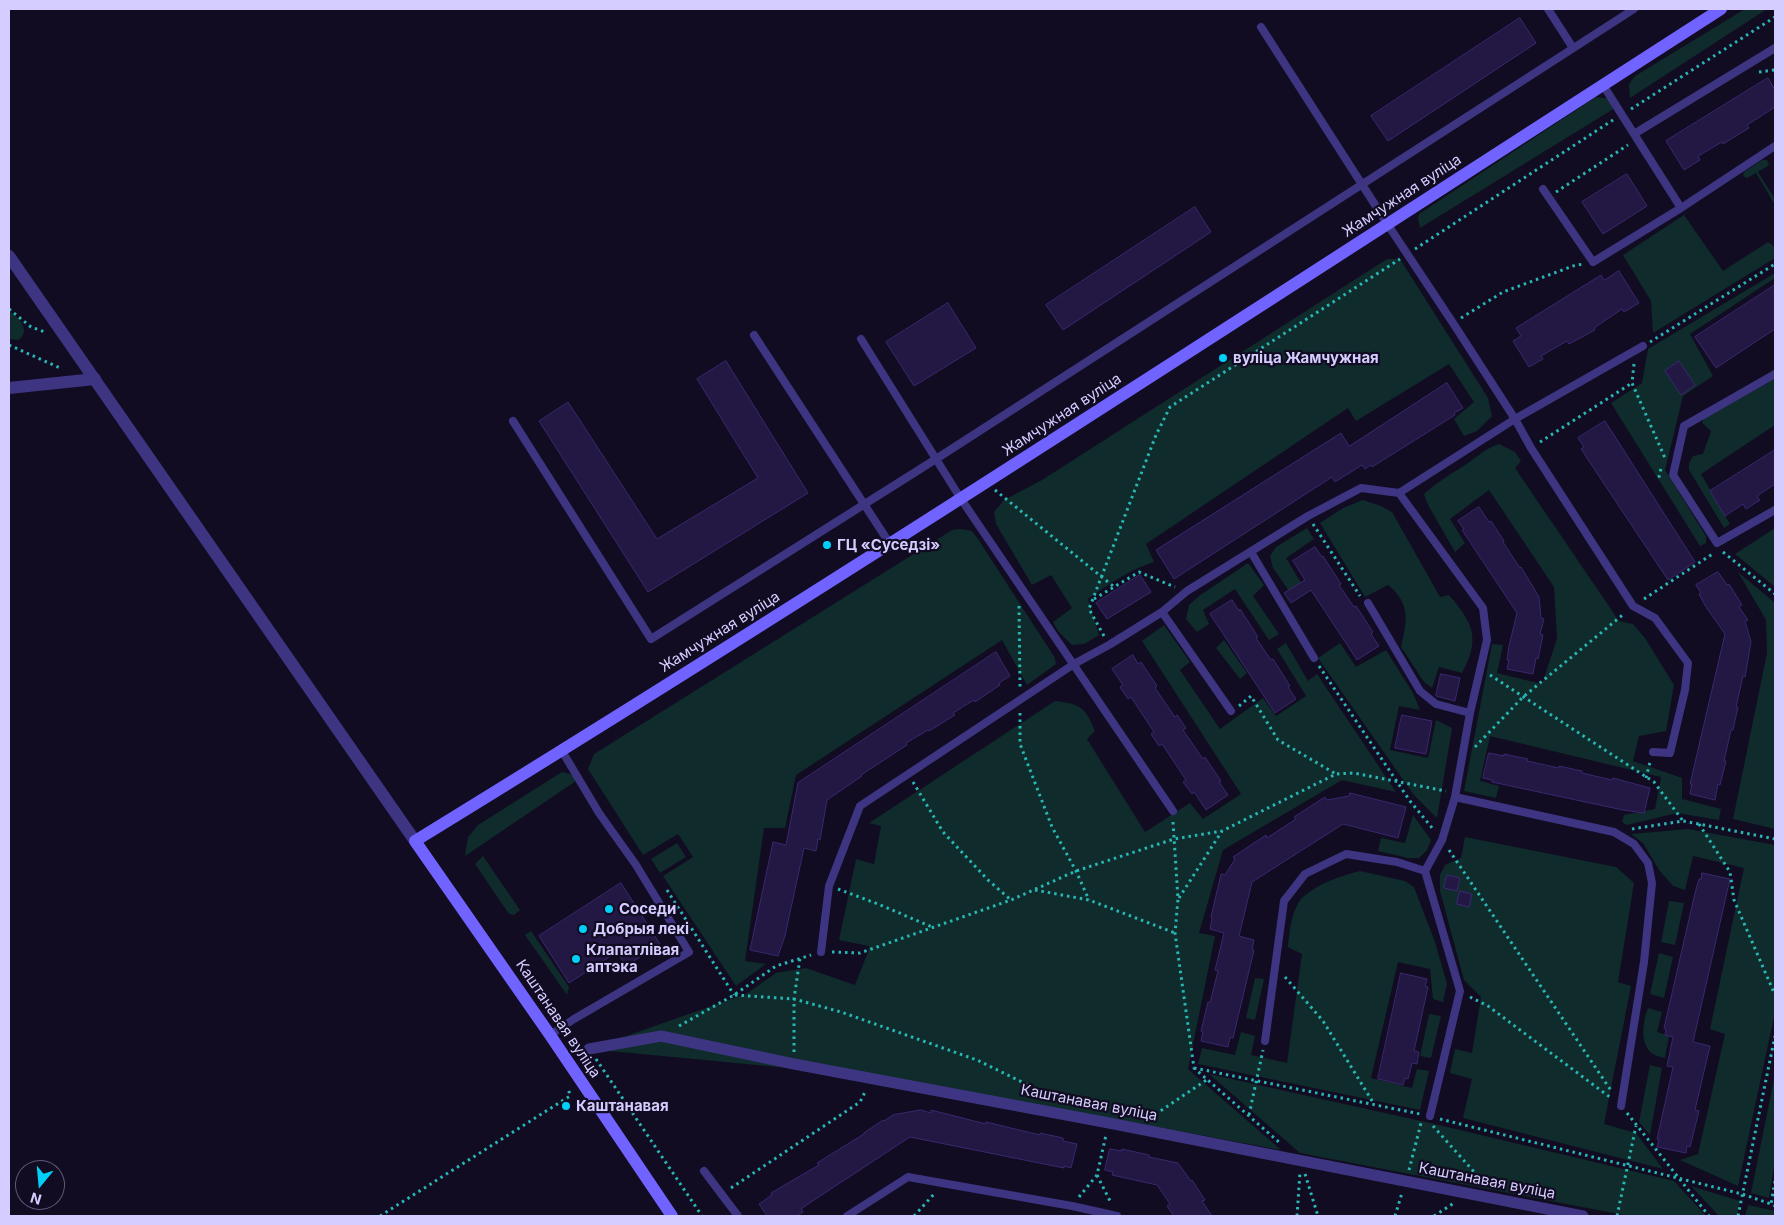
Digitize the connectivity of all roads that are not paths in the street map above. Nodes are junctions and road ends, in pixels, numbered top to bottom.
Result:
1 (1548, 9) edge
2 (1634, 9) edge
3 (1721, 9) edge
4 (1261, 27) dead end
5 (1573, 48) junction
6 (1775, 48) edge
7 (1603, 85) junction
8 (1636, 136) junction
9 (1775, 146) edge
10 (1362, 184) junction
11 (1543, 189) dead end
12 (1681, 208) junction
13 (1388, 225) junction
14 (9, 256) edge
15 (754, 335) dead end
16 (861, 339) dead end
17 (1644, 346) road end
18 (1775, 374) edge
19 (90, 380) junction
20 (9, 388) edge
21 (1515, 419) junction
22 (513, 421) dead end
23 (936, 459) junction
24 (1399, 492) junction
25 (961, 499) junction
26 (864, 504) junction
27 (1775, 510) edge
28 (890, 544) junction
29 (1251, 552) junction
30 (1368, 603) road end
31 (1162, 612) junction
32 (1314, 658) road end
33 (1074, 664) junction
34 (1231, 711) road end
35 (1470, 713) junction
36 (562, 751) junction
37 (1653, 752) road end
38 (1455, 797) junction
39 (1173, 811) road end
40 (415, 841) junction
41 (1425, 871) junction
42 (821, 952) road end
43 (550, 1035) junction
44 (1265, 1041) road end
45 (589, 1049) road end
46 (1621, 1106) road end
47 (1426, 1116) road end
48 (704, 1171) dead end
49 (672, 1216) edge
50 (738, 1216) edge
51 (847, 1216) edge
52 (1117, 1216) edge
53 (1583, 1216) edge

1 - 5 lane
2 - 5 lane
3 - 7 main road, Жамчужная вуліца
4 - 10 lane
5 - 10 lane
6 - 8 lane
7 - 8 lane
7 - 13 main road, Жамчужная вуліца
8 - 12 lane
9 - 12 lane
10 - 13 lane
10 - 23 lane
11 - 12 lane
13 - 21 lane
13 - 25 main road, Жамчужная вуліца
14 - 19 street
15 - 26 lane
16 - 23 lane
17 - 21 lane
18 - 27 lane
19 - 20 street
19 - 40 street
21 - 24 lane
21 - 37 lane
22 - 26 lane
23 - 25 lane
23 - 26 lane
24 - 29 lane
24 - 35 lane
25 - 28 main road, Жамчужная вуліца
25 - 33 lane
26 - 28 lane
28 - 36 main road, Жамчужная вуліца
29 - 31 lane
29 - 32 lane
30 - 35 lane
31 - 33 lane
31 - 34 lane
33 - 39 lane
33 - 42 lane
35 - 38 lane
36 - 40 main road, Жамчужная вуліца
36 - 43 lane
38 - 41 lane
38 - 46 lane
40 - 43 main road, Каштанавая вуліца
41 - 44 lane
41 - 47 lane
43 - 49 main road, Каштанавая вуліца
45 - 53 street, Каштанавая вуліца
48 - 50 lane
51 - 52 lane

